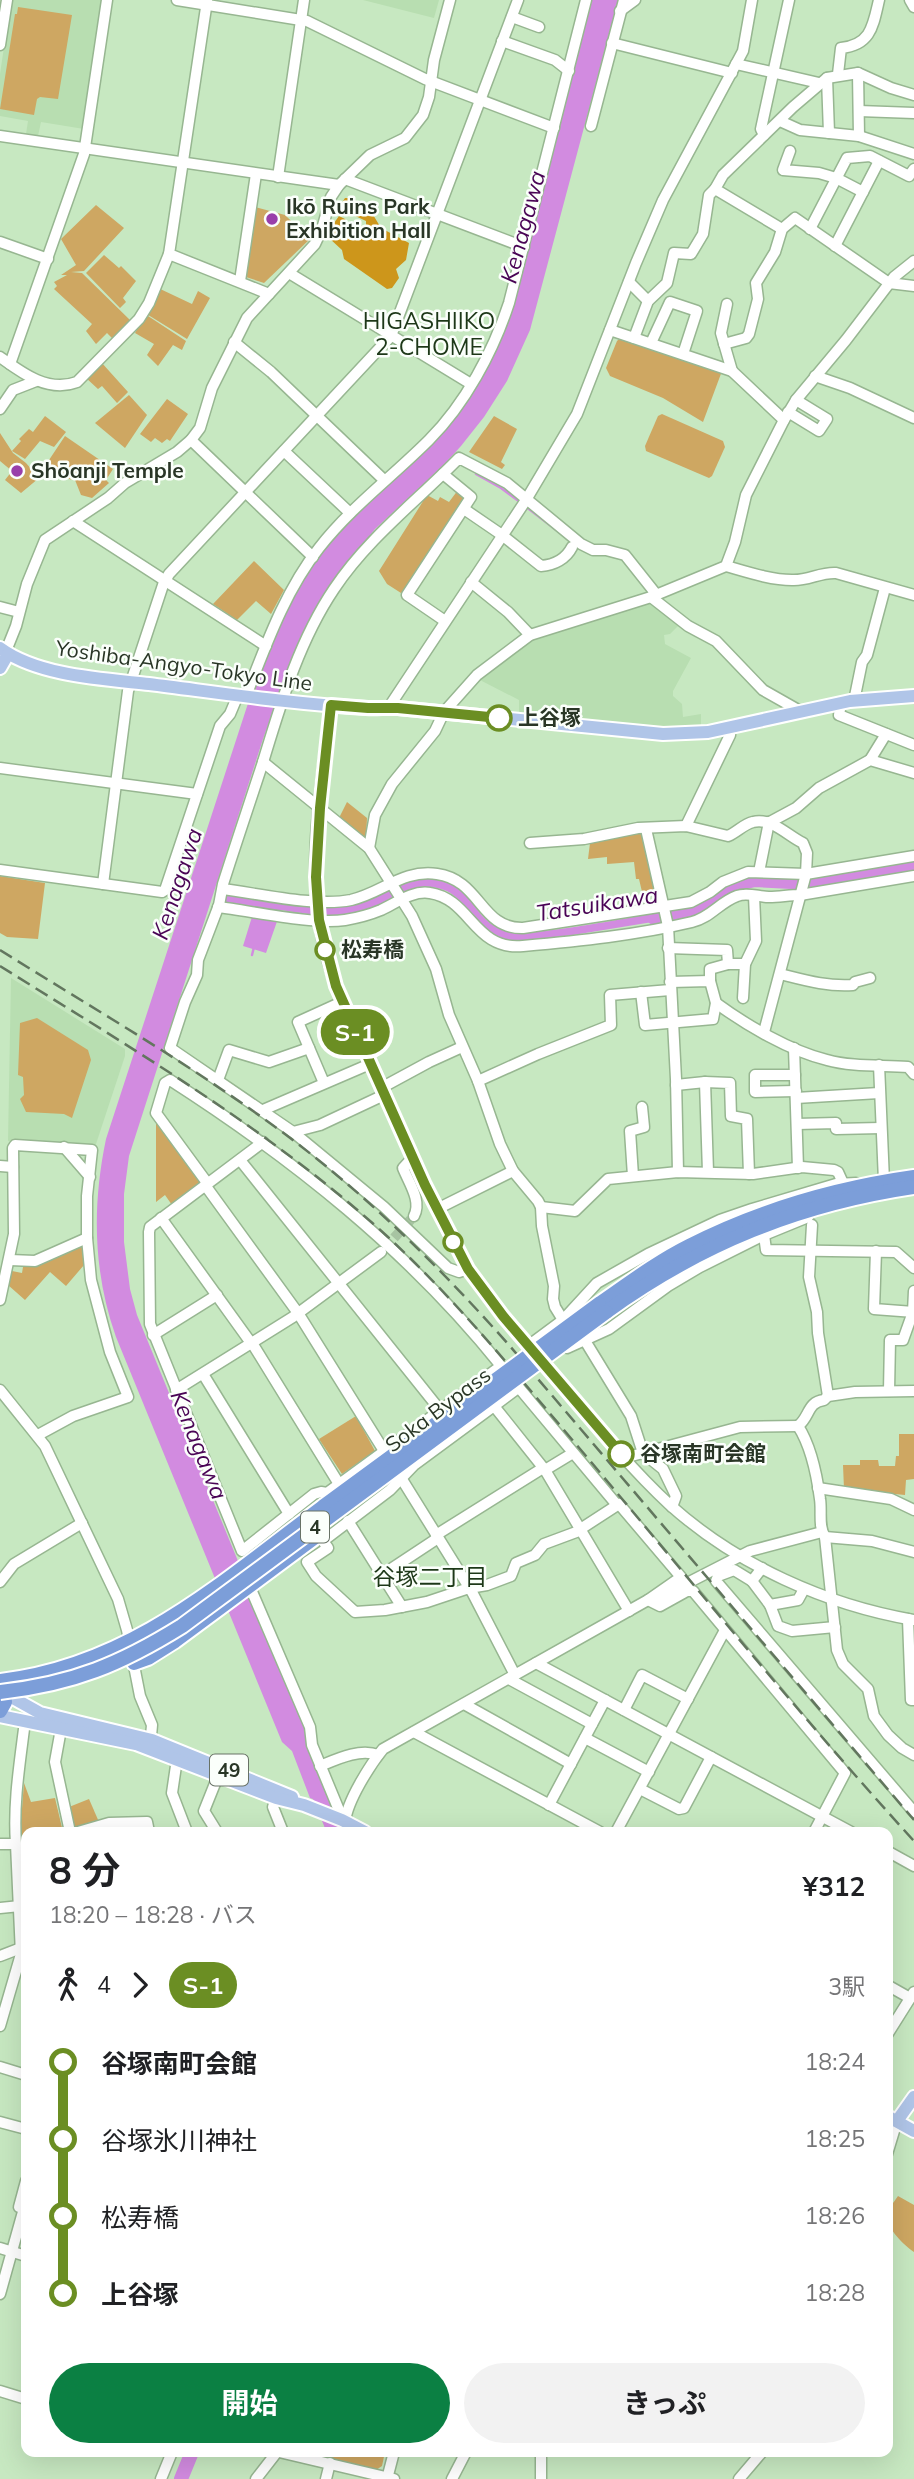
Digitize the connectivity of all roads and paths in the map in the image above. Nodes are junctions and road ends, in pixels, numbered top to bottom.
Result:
1 (7, 0) edge
2 (107, 0) edge
3 (177, 0) edge
4 (304, 0) edge
5 (450, 0) edge
6 (518, 0) edge
7 (586, 0) edge
8 (624, 0) edge
9 (635, 0) edge
10 (752, 0) edge
11 (789, 0) edge
12 (879, 0) edge
13 (910, 0) edge
14 (206, 2) edge
15 (914, 7) edge
16 (620, 11) junction
17 (512, 17) junction
18 (301, 20) junction
19 (539, 27) dead end
20 (502, 41) junction
21 (612, 43) junction
22 (0, 45) edge
23 (734, 68) junction
24 (569, 71) junction
25 (858, 72) junction
26 (775, 73) junction
27 (838, 74) junction
28 (823, 80) junction
29 (431, 82) junction
30 (914, 95) edge
31 (480, 100) junction
32 (859, 111) junction
33 (914, 113) edge
34 (779, 121) junction
35 (591, 126) dead end
36 (554, 128) junction
37 (829, 133) junction
38 (764, 135) junction
39 (859, 135) junction
40 (0, 136) edge
41 (85, 148) junction
42 (790, 151) dead end
43 (914, 154) edge
44 (879, 161) junction
45 (183, 163) junction
46 (914, 169) edge
47 (256, 174) junction
48 (278, 177) junction
49 (836, 178) junction
50 (342, 182) junction
51 (715, 189) junction
52 (863, 192) junction
53 (437, 215) junction
54 (782, 229) junction
55 (810, 229) junction
56 (0, 243) edge
57 (835, 246) junction
58 (524, 247) junction
59 (169, 254) junction
60 (48, 259) junction
61 (914, 261) edge
62 (289, 273) junction
63 (240, 281) junction
64 (629, 282) junction
65 (889, 284) junction
66 (914, 286) edge
67 (269, 294) junction
68 (648, 301) junction
69 (727, 304) dead end
70 (610, 330) junction
71 (391, 336) junction
72 (634, 338) junction
73 (234, 342) junction
74 (651, 343) junction
75 (724, 344) junction
76 (683, 354) junction
77 (0, 357) edge
78 (10, 364) junction
79 (732, 371) junction
80 (815, 376) junction
81 (36, 381) junction
82 (471, 384) junction
83 (796, 400) junction
84 (0, 409) edge
85 (786, 416) junction
86 (317, 417) junction
87 (914, 418) edge
88 (191, 440) junction
89 (284, 451) junction
90 (443, 474) junction
91 (384, 481) junction
92 (246, 491) junction
93 (526, 500) junction
94 (464, 509) junction
95 (350, 513) junction
96 (73, 521) junction
97 (502, 535) junction
98 (572, 547) dead end
99 (313, 556) junction
100 (726, 566) junction
101 (165, 581) junction
102 (471, 582) junction
103 (884, 588) junction
104 (914, 595) edge
105 (653, 596) junction
106 (0, 607) edge
107 (19, 612) junction
108 (445, 621) junction
109 (530, 635) junction
110 (266, 646) junction
111 (4, 651) edge
112 (0, 668) edge
113 (131, 682) junction
114 (244, 695) junction
115 (914, 696) edge
116 (279, 700) junction
117 (847, 702) junction
118 (331, 705) junction
119 (389, 707) junction
120 (800, 711) junction
121 (444, 712) junction
122 (730, 729) junction
123 (886, 734) junction
124 (914, 745) edge
125 (870, 760) junction
126 (262, 762) junction
127 (0, 768) edge
128 (914, 773) edge
129 (116, 783) junction
130 (197, 794) junction
131 (320, 808) junction
132 (769, 822) junction
133 (686, 826) junction
134 (646, 829) junction
135 (530, 843) dead end
136 (369, 848) junction
137 (914, 856) edge
138 (0, 870) edge
139 (759, 872) junction
140 (805, 876) junction
141 (914, 876) edge
142 (392, 883) junction
143 (103, 884) junction
144 (223, 890) junction
145 (801, 893) junction
146 (754, 896) junction
147 (402, 898) junction
148 (317, 902) junction
149 (218, 906) junction
150 (665, 908) junction
151 (319, 919) junction
152 (668, 925) junction
153 (668, 948) junction
154 (728, 964) junction
155 (745, 964) junction
156 (780, 974) junction
157 (870, 978) dead end
158 (710, 981) junction
159 (670, 986) junction
160 (641, 992) junction
161 (743, 998) dead end
162 (342, 1002) junction
163 (716, 1003) junction
164 (672, 1023) junction
165 (764, 1032) junction
166 (462, 1047) junction
167 (309, 1048) junction
168 (794, 1048) junction
169 (370, 1064) junction
170 (879, 1065) junction
171 (914, 1074) edge
172 (795, 1075) junction
173 (218, 1080) junction
174 (478, 1081) junction
175 (705, 1082) junction
176 (324, 1083) junction
177 (676, 1085) junction
178 (382, 1092) junction
179 (879, 1093) junction
180 (796, 1094) junction
181 (642, 1107) dead end
182 (262, 1110) junction
183 (797, 1124) junction
184 (881, 1128) junction
185 (293, 1132) junction
186 (263, 1142) junction
187 (64, 1147) junction
188 (413, 1157) junction
189 (240, 1160) junction
190 (0, 1166) edge
191 (13, 1167) junction
192 (799, 1168) junction
193 (513, 1171) junction
194 (678, 1172) junction
195 (708, 1172) junction
196 (749, 1174) junction
197 (632, 1176) junction
198 (90, 1177) junction
199 (914, 1177) edge
200 (881, 1182) junction
201 (843, 1183) junction
202 (206, 1184) junction
203 (914, 1187) edge
204 (846, 1199) junction
205 (541, 1207) junction
206 (437, 1209) junction
207 (414, 1216) dead end
208 (162, 1218) junction
209 (812, 1225) dead end
210 (764, 1235) junction
211 (86, 1238) junction
212 (811, 1250) junction
213 (876, 1251) junction
214 (380, 1252) tunnel mouth
215 (10, 1261) junction
216 (914, 1268) edge
217 (468, 1269) junction
218 (338, 1283) junction
219 (914, 1291) edge
220 (217, 1294) junction
221 (0, 1300) edge
222 (602, 1308) junction
223 (914, 1312) edge
224 (298, 1313) junction
225 (563, 1321) junction
226 (153, 1335) junction
227 (584, 1339) junction
228 (251, 1343) junction
229 (528, 1346) junction
230 (501, 1366) junction
231 (545, 1366) junction
232 (203, 1374) junction
233 (518, 1388) junction
234 (0, 1390) edge
235 (176, 1390) junction
236 (889, 1391) junction
237 (914, 1391) edge
238 (828, 1396) junction
239 (494, 1406) junction
240 (440, 1410) junction
241 (798, 1426) junction
242 (38, 1435) junction
243 (384, 1451) junction
244 (573, 1452) junction
245 (643, 1454) junction
246 (624, 1458) junction
247 (544, 1469) junction
248 (402, 1470) junction
249 (339, 1484) junction
250 (818, 1488) junction
251 (617, 1505) junction
252 (672, 1507) junction
253 (914, 1510) edge
254 (289, 1514) junction
255 (348, 1521) junction
256 (82, 1523) junction
257 (579, 1531) junction
258 (823, 1534) junction
259 (437, 1537) junction
260 (914, 1552) edge
261 (740, 1556) junction
262 (243, 1566) junction
263 (762, 1568) junction
264 (382, 1575) junction
265 (752, 1581) junction
266 (0, 1582) edge
267 (249, 1586) junction
268 (469, 1588) junction
269 (804, 1588) junction
270 (648, 1600) junction
271 (833, 1600) junction
272 (770, 1605) junction
273 (402, 1606) junction
274 (629, 1611) junction
275 (911, 1620) edge
276 (835, 1627) junction
277 (725, 1630) junction
278 (130, 1643) junction
279 (134, 1663) junction
280 (536, 1664) junction
281 (512, 1677) junction
282 (1, 1689) edge
283 (688, 1699) junction
284 (605, 1700) junction
285 (914, 1700) edge
286 (464, 1704) junction
287 (624, 1710) junction
288 (0, 1713) edge
289 (25, 1721) junction
290 (592, 1724) junction
291 (61, 1729) junction
292 (414, 1732) junction
293 (668, 1735) junction
294 (585, 1738) junction
295 (151, 1744) junction
296 (378, 1755) junction
297 (914, 1755) edge
298 (711, 1757) junction
299 (177, 1759) junction
300 (571, 1764) junction
301 (320, 1766) junction
302 (649, 1772) junction
303 (218, 1776) junction
304 (640, 1789) junction
305 (276, 1798) junction
306 (549, 1805) junction
307 (306, 1806) junction
308 (914, 1812) edge
309 (822, 1817) junction
310 (344, 1824) edge
311 (69, 1827) edge
312 (95, 1827) edge
313 (148, 1827) edge
314 (185, 1827) edge
315 (215, 1827) edge
316 (281, 1827) edge
317 (591, 1827) edge
318 (619, 1827) edge
319 (817, 1827) edge
320 (842, 1827) edge
321 (16, 1843) junction
322 (0, 1844) edge
323 (893, 1855) edge
324 (914, 1866) edge
325 (20, 1906) junction
326 (0, 1908) edge
327 (21, 1916) edge
328 (21, 1948) edge
329 (0, 1955) edge
330 (21, 1957) edge
331 (893, 1987) edge
332 (912, 1995) edge
333 (893, 2025) edge
334 (0, 2026) edge
335 (0, 2067) edge
336 (21, 2073) edge
337 (914, 2097) edge
338 (893, 2118) edge
339 (893, 2120) edge
340 (0, 2122) edge
341 (21, 2128) edge
342 (914, 2131) edge
343 (21, 2198) edge
344 (21, 2213) edge
345 (6, 2250) edge
346 (0, 2273) edge
347 (0, 2294) edge
348 (0, 2392) edge
349 (21, 2398) edge
350 (170, 2457) edge
351 (274, 2457) edge
352 (302, 2457) edge
353 (393, 2457) edge
354 (463, 2457) edge
355 (541, 2457) edge
356 (758, 2457) edge
357 (330, 2463) junction
358 (161, 2479) edge
359 (256, 2479) edge
360 (326, 2479) edge
361 (389, 2479) edge
362 (452, 2479) edge
363 (541, 2479) edge
364 (739, 2479) edge

1 - 22 street
2 - 41 street
3 - 14 street
4 - 18 street
5 - 29 street
6 - 17 street
7 - 24 street
8 - 16 street
9 - 16 street
10 - 23 street
11 - 26 street
12 - 27 street
13 - 15 street
14 - 18 street
14 - 45 street
16 - 21 street
17 - 19 street
17 - 20 street
18 - 29 street
18 - 48 street
20 - 24 street
20 - 31 street
21 - 23 street
21 - 35 street
23 - 26 street
23 - 64 street
24 - 36 street
25 - 27 street
25 - 30 street
25 - 32 street
26 - 28 street
26 - 38 street
27 - 28 street
28 - 34 street
28 - 37 street
29 - 31 street
29 - 50 street
31 - 36 street
31 - 53 street
32 - 33 street
32 - 39 street
34 - 37 street
34 - 38 street
36 - 58 street
37 - 39 street
38 - 51 street
39 - 43 street
40 - 41 street
41 - 45 street
41 - 60 street
42 - 49 street
44 - 46 street
44 - 49 street
44 - 52 street
45 - 47 street
45 - 59 street
47 - 48 street
47 - 63 street
48 - 50 street
49 - 52 street
49 - 55 street
50 - 53 street
50 - 62 street
51 - 54 street
51 - 68 street
52 - 57 street
53 - 58 street
53 - 71 street
54 - 55 street
54 - 75 street
55 - 57 street
56 - 60 street
57 - 65 street
58 - 82 street
59 - 63 street
59 - 81 street
60 - 78 street
61 - 65 street
62 - 67 street
62 - 71 street
63 - 67 street
64 - 68 street
64 - 70 street
65 - 66 street
65 - 80 street
67 - 73 street
68 - 72 street
69 - 75 street
70 - 72 street
70 - 93 street
71 - 82 street
71 - 86 street
72 - 74 street
73 - 86 street
73 - 88 street
74 - 76 street
74 - 76 street
75 - 79 street
76 - 79 street
77 - 78 street
78 - 81 street
79 - 85 street
80 - 83 street
80 - 87 street
81 - 84 street
82 - 91 street
83 - 85 street
83 - 85 street
85 - 100 street
86 - 89 street
86 - 91 street
88 - 92 street
88 - 96 street
89 - 92 street
89 - 95 street
90 - 93 street
90 - 94 street
90 - 116 street
91 - 95 street
92 - 99 street
92 - 101 street
93 - 97 street
93 - 105 street
94 - 97 street
94 - 108 street
95 - 99 street
96 - 101 street
96 - 107 street
97 - 98 street
97 - 102 street
99 - 110 street
100 - 103 street
100 - 105 street
101 - 110 street
101 - 113 street
102 - 108 street
102 - 109 street
103 - 104 street
103 - 117 street
105 - 109 street
105 - 120 street
106 - 107 street
107 - 111 street
108 - 119 street
109 - 121 street
110 - 114 street
111 - 112 main road
111 - 113 main road, Yoshiba-Angyo-Tokyo Line
113 - 114 main road, Yoshiba-Angyo-Tokyo Line
113 - 129 street
114 - 116 main road, Yoshiba-Angyo-Tokyo Line
114 - 130 street
115 - 117 main road, Yoshiba-Angyo-Tokyo Line
116 - 118 main road, Yoshiba-Angyo-Tokyo Line
116 - 126 street
117 - 120 main road, Yoshiba-Angyo-Tokyo Line
117 - 123 street
118 - 119 main road, Yoshiba-Angyo-Tokyo Line
118 - 131 street
119 - 121 main road, Yoshiba-Angyo-Tokyo Line
120 - 122 main road, Yoshiba-Angyo-Tokyo Line
121 - 122 main road, Yoshiba-Angyo-Tokyo Line
121 - 136 street
122 - 133 street
123 - 124 street
123 - 125 street
125 - 128 street
125 - 132 street
126 - 131 street
126 - 144 street
127 - 129 street
129 - 130 street
129 - 143 street
130 - 143 street
131 - 136 street
131 - 148 street
132 - 133 street
132 - 139 street
132 - 140 street
133 - 134 street
134 - 135 street
134 - 150 street
136 - 142 street
137 - 140 street
138 - 143 street
139 - 140 street
139 - 150 street
140 - 145 street
141 - 145 street
142 - 147 street
142 - 148 street
142 - 150 street
144 - 148 street
144 - 149 street
145 - 146 street
145 - 156 street
146 - 152 street
146 - 155 street
147 - 151 street
147 - 152 street
147 - 166 street
148 - 151 street
149 - 151 street
149 - 173 street
150 - 152 street
151 - 162 street
152 - 153 street
153 - 154 street
153 - 159 street
154 - 155 street
154 - 158 street
155 - 161 street
156 - 157 street
156 - 165 street
158 - 159 street
158 - 163 street
159 - 160 street
159 - 164 street
160 - 164 street
160 - 174 street
162 - 167 street
162 - 169 street
163 - 164 street
163 - 165 street
164 - 177 street
165 - 168 street
166 - 174 street
166 - 178 street
167 - 173 street
167 - 176 street
168 - 170 street
168 - 172 street
169 - 176 street
169 - 178 street
170 - 171 street
170 - 179 street
172 - 180 street
172 - 180 street
173 - 182 street
174 - 193 street
175 - 177 street
175 - 195 street
175 - 196 street
176 - 182 street
177 - 194 street
178 - 185 street
178 - 188 street
179 - 180 street
179 - 184 street
180 - 183 street
181 - 197 street
182 - 185 street
183 - 184 street
183 - 192 street
184 - 200 street
185 - 217 street
186 - 189 street
186 - 202 street
186 - 230 street
187 - 191 street
187 - 198 street
187 - 198 street
188 - 206 street
188 - 207 street
189 - 202 street
189 - 218 street
190 - 191 street
191 - 215 street
192 - 196 street
192 - 201 street
193 - 205 street
193 - 206 street
194 - 195 street
194 - 197 street
195 - 196 street
197 - 205 street
198 - 211 street
199 - 200 highway, Soka Bypass / 4
200 - 201 street
200 - 222 highway, Soka Bypass / 4
201 - 225 street
202 - 208 street
202 - 224 street
203 - 204 highway, Soka Bypass / 4
204 - 210 street
204 - 222 highway, Soka Bypass / 4
205 - 225 street
206 - 217 street
208 - 220 street
208 - 226 street
209 - 212 street
210 - 212 street
210 - 227 street
211 - 215 street
211 - 242 street
212 - 213 street
212 - 238 street
213 - 216 street
213 - 223 street
214 - 218 street
215 - 221 street
217 - 229 street
218 - 224 street
218 - 240 street
219 - 223 street
220 - 226 street
220 - 228 street
222 - 248 highway, Soka Bypass / 4, bridge
222 - 262 highway, Soka Bypass / 4, bridge
223 - 236 street
224 - 228 street
224 - 243 street
225 - 229 street
226 - 235 street
227 - 231 street
227 - 245 street
228 - 232 street
228 - 249 street
229 - 231 street
230 - 233 street
230 - 240 street
231 - 246 street
232 - 235 street
232 - 254 street
233 - 239 street
233 - 244 street
234 - 242 street
235 - 254 street
236 - 237 street
236 - 238 street
238 - 241 street
239 - 247 street
239 - 248 street
240 - 243 street
241 - 245 street
241 - 250 street
242 - 256 street
243 - 248 street
243 - 249 street
244 - 247 street
244 - 251 street
245 - 246 street
245 - 252 street
246 - 252 street
247 - 257 street
247 - 259 street
248 - 255 street
248 - 259 street
248 - 267 highway, bridge
248 - 282 highway, Soka Bypass / 4, bridge
249 - 254 street
250 - 253 street
250 - 258 street
251 - 257 street
251 - 270 street
252 - 261 street
255 - 264 street
255 - 273 street
256 - 266 street
256 - 278 street
257 - 268 street
257 - 274 street
258 - 260 street
258 - 261 street
258 - 271 street
259 - 264 street
259 - 268 street
261 - 263 street
261 - 270 street
262 - 267 street
262 - 278 highway, Soka Bypass / 4
263 - 265 street
263 - 269 street
264 - 273 street
265 - 272 street
265 - 308 street
267 - 279 highway
267 - 301 street
268 - 273 street
268 - 281 street
269 - 271 street
269 - 272 street
270 - 274 street
270 - 277 street
271 - 275 street
271 - 276 street
272 - 276 street
274 - 280 street
275 - 285 street
276 - 297 street
277 - 283 street
277 - 309 street
278 - 279 street
278 - 282 highway, Soka Bypass / 4
279 - 295 street
280 - 281 street
280 - 284 street
281 - 286 street
281 - 290 street
282 - 288 highway
282 - 295 main road, 49
283 - 287 street
283 - 293 street
284 - 287 street
284 - 290 street
286 - 292 street
286 - 300 street
287 - 293 street
288 - 289 main road, 49
289 - 291 main road, 49
289 - 321 street
290 - 294 street
291 - 295 main road, 49
291 - 311 street
292 - 296 street
292 - 306 street
293 - 298 street
293 - 302 street
294 - 300 street
294 - 302 street
295 - 299 main road, 49
295 - 307 main road, 49
296 - 301 street
296 - 310 street
298 - 304 street
298 - 309 street
299 - 303 main road, 49
299 - 314 street
300 - 306 street
301 - 310 street
302 - 304 street
303 - 305 main road, 49
303 - 315 street
304 - 318 street
305 - 307 main road, 49
305 - 316 street
306 - 317 street
307 - 310 main road, 49
309 - 319 street
309 - 320 street
312 - 313 street
321 - 322 street
321 - 325 street
323 - 324 street
325 - 326 street
325 - 327 street
328 - 329 street
330 - 334 street
331 - 332 street
332 - 333 street
335 - 336 street
337 - 338 main road
339 - 342 main road
340 - 341 street
343 - 345 street
344 - 345 street
345 - 346 street
345 - 347 street
348 - 349 street
350 - 358 street
351 - 359 street
352 - 357 street
353 - 361 street
354 - 362 street
355 - 363 street
356 - 364 street
357 - 360 street
357 - 361 street

